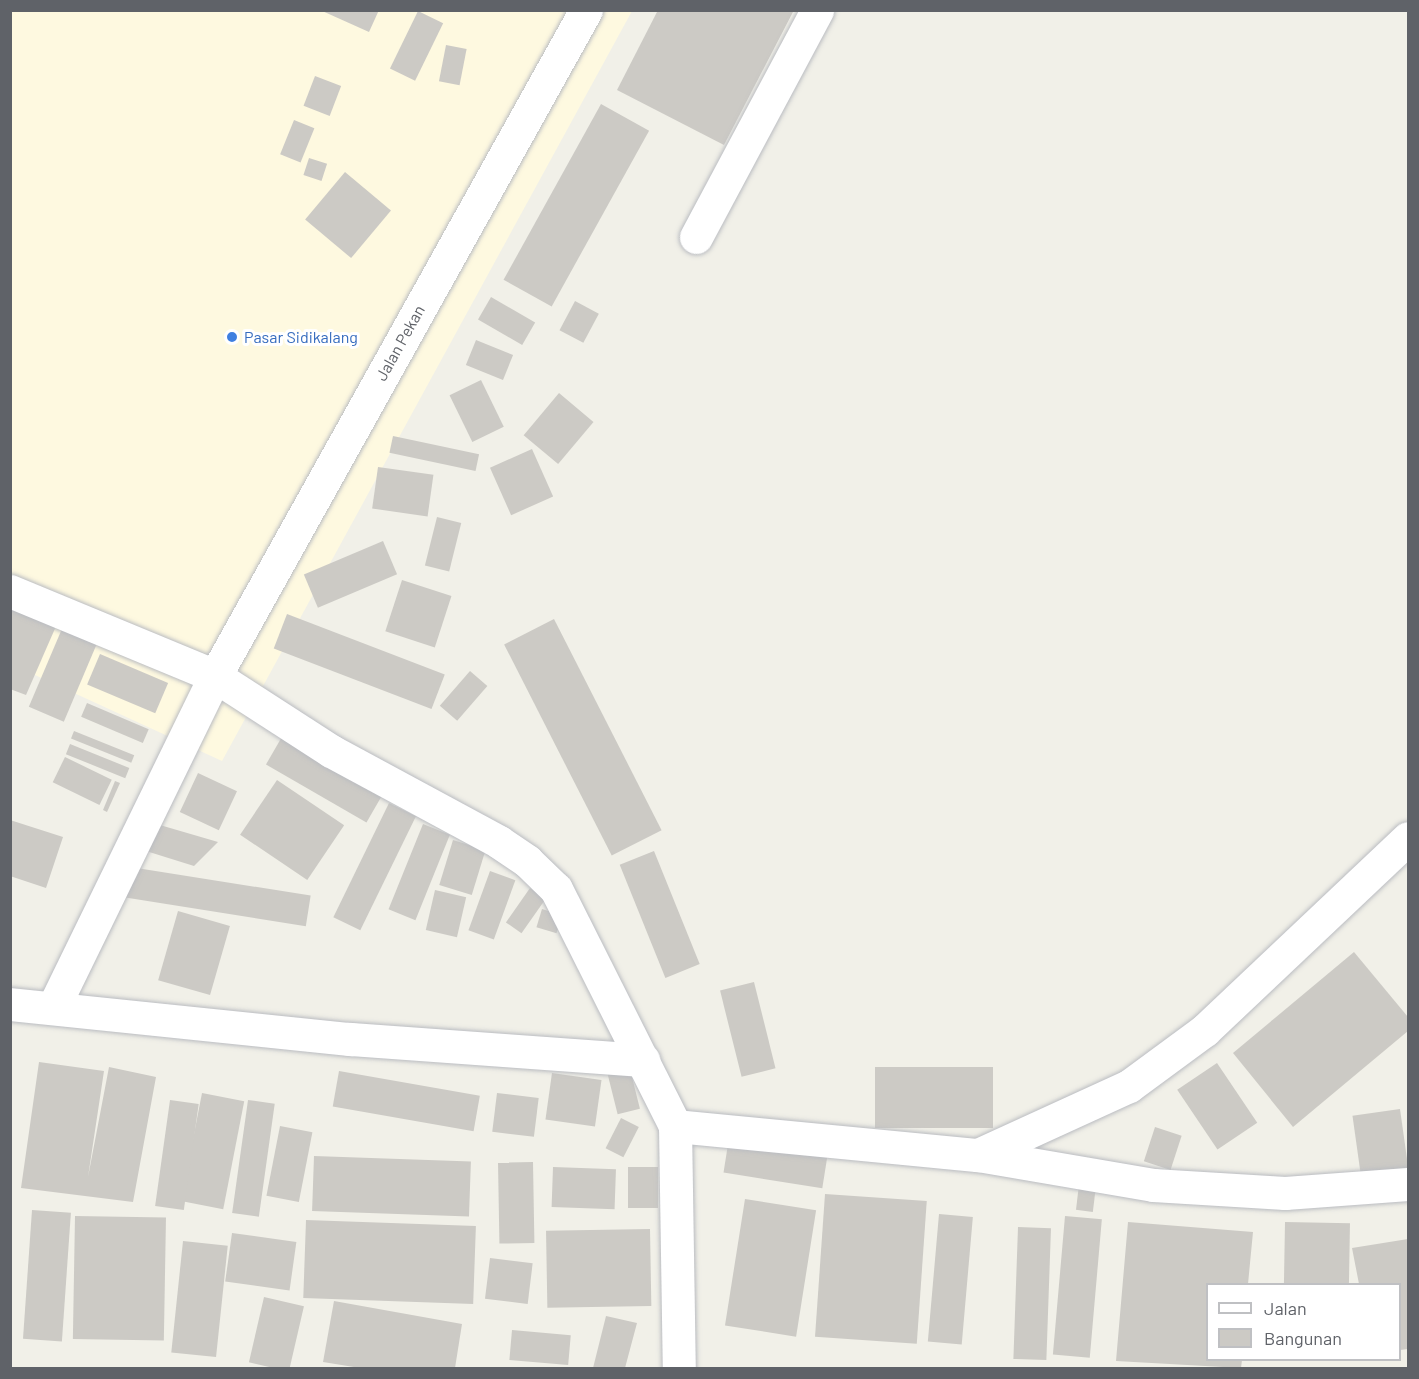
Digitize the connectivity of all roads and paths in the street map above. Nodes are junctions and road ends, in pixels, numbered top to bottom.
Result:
1 (586, 10) edge
2 (817, 10) edge
3 (696, 237) dead end
4 (10, 591) edge
5 (215, 676) junction
6 (1408, 838) edge
7 (10, 1004) edge
8 (54, 1006) junction
9 (643, 1060) junction
10 (675, 1126) junction
11 (978, 1155) junction
12 (1408, 1184) edge
13 (679, 1368) edge

1 - 5 street, Jalan Pekan
2 - 3 street
4 - 5 street
5 - 8 street, Jalan Pekan
5 - 9 street
6 - 11 street
7 - 8 street
8 - 9 street
9 - 10 street
10 - 11 street
10 - 13 street
11 - 12 street

